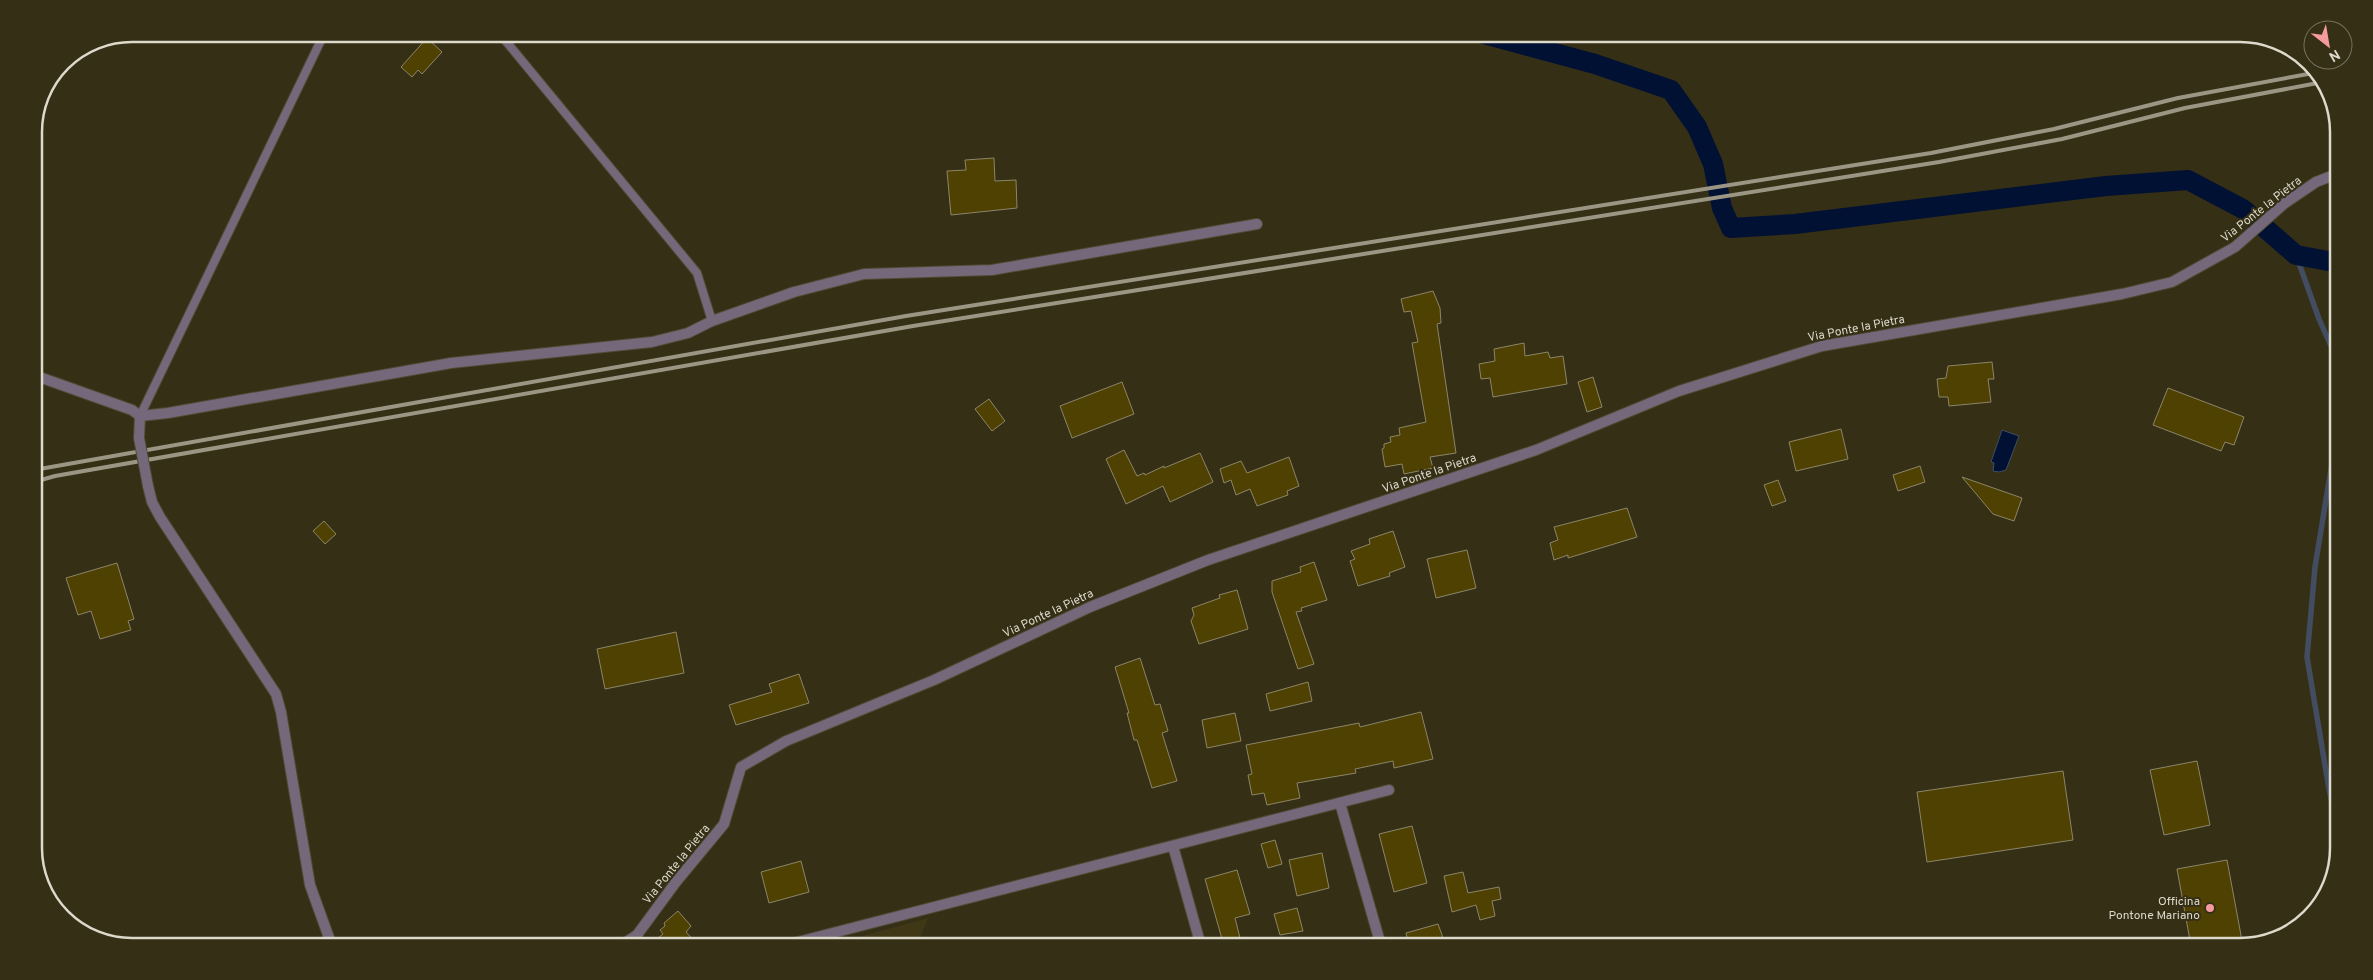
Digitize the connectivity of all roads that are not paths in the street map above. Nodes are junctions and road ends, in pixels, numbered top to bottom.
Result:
1 (320, 43) edge
2 (507, 43) edge
3 (2330, 177) edge
4 (1257, 224) dead end
5 (712, 321) junction
6 (43, 378) edge
7 (140, 416) junction
8 (1389, 790) dead end
9 (1340, 803) junction
10 (1173, 846) junction
11 (329, 938) edge
12 (632, 938) edge
13 (813, 938) edge
14 (1199, 938) edge
15 (1379, 938) edge

1 - 7 lane
2 - 5 lane
3 - 12 street, Via Ponte la Pietra
4 - 5 street
5 - 7 street
6 - 7 street
7 - 11 street, bridge
8 - 9 street
9 - 10 street
9 - 15 street
10 - 13 street
10 - 14 street

